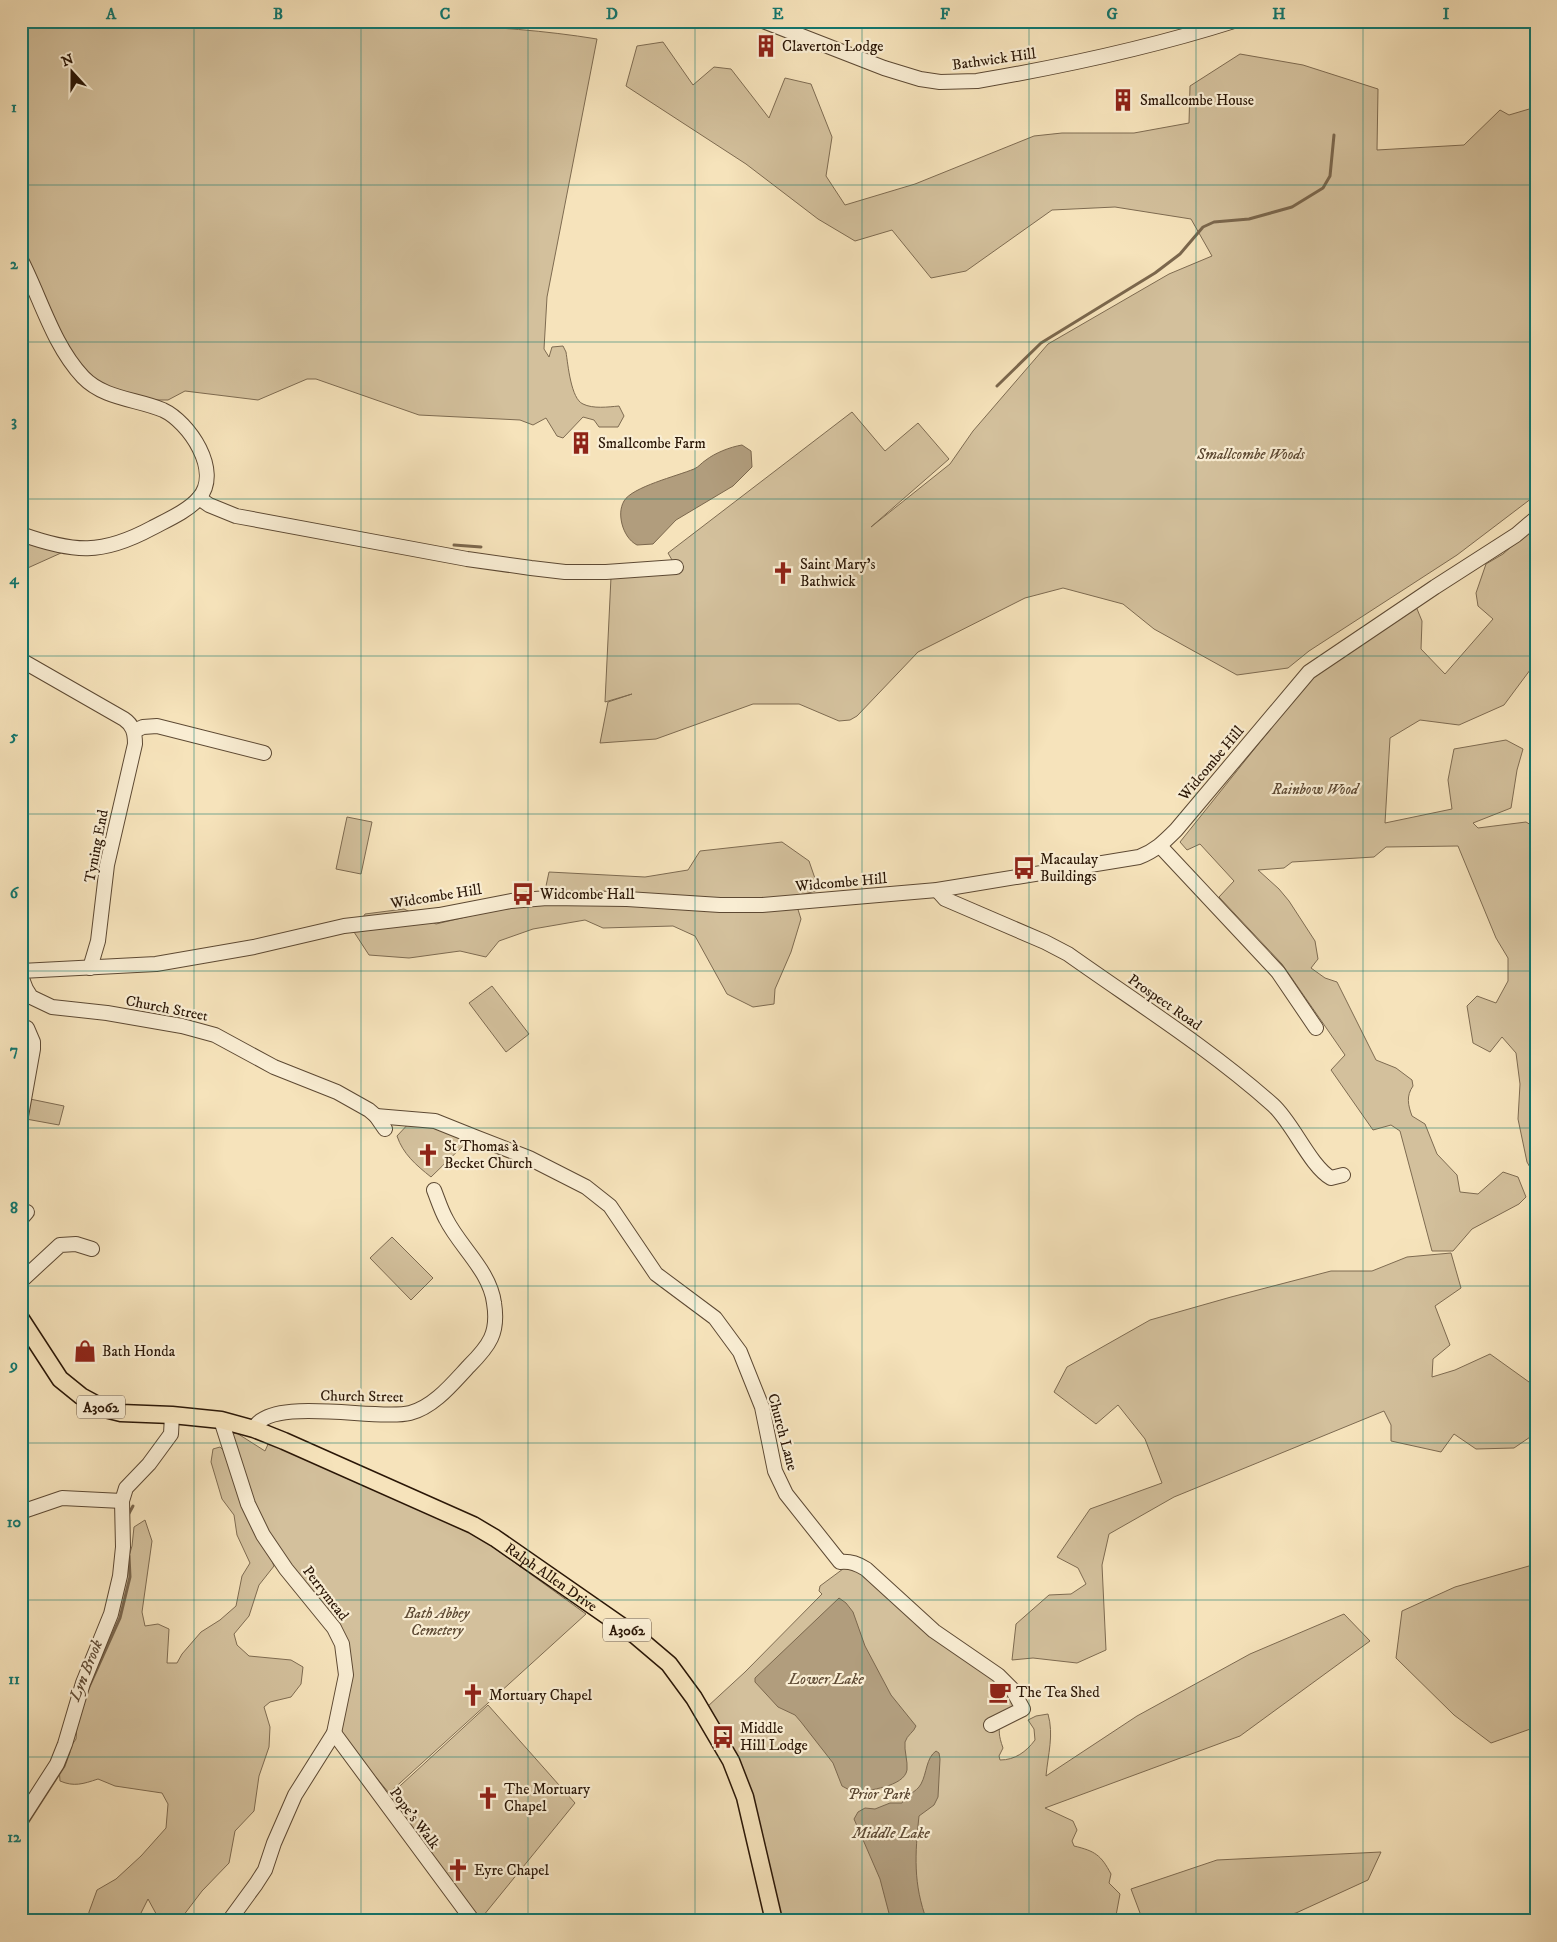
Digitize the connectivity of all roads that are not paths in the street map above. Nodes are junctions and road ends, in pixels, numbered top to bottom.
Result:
1 (763, 21) edge
2 (1234, 21) edge
3 (21, 260) edge
4 (199, 498) junction
5 (1536, 518) edge
6 (21, 534) edge
7 (676, 567) dead end
8 (21, 660) edge
9 (134, 731) junction
10 (264, 753) dead end
11 (1160, 846) junction
12 (937, 890) junction
13 (90, 968) junction
14 (21, 971) edge
15 (21, 976) edge
16 (26, 1026) edge
17 (1316, 1028) dead end
18 (21, 1116) edge
19 (376, 1116) junction
20 (384, 1129) dead end
21 (1343, 1175) dead end
22 (434, 1190) dead end
23 (92, 1249) dead end
24 (21, 1281) edge
25 (21, 1319) edge
26 (172, 1415) junction
27 (221, 1420) junction
28 (254, 1429) junction
29 (122, 1501) junction
30 (21, 1512) edge
31 (991, 1725) dead end
32 (334, 1733) junction
33 (21, 1820) edge
34 (229, 1921) edge
35 (472, 1921) edge
36 (774, 1921) edge

1 - 2 street, Bathwick Hill
3 - 4 street
4 - 6 street
4 - 7 street
5 - 11 street, Widcombe Hill
8 - 9 street
9 - 10 street
9 - 13 street, Tyning End
11 - 12 street, Widcombe Hill
11 - 17 street
12 - 13 street, Widcombe Hill
12 - 21 street, Prospect Road
13 - 14 street, Widcombe Hill
15 - 19 street, Church Street
16 - 18 street
19 - 20 street, Church Street
19 - 31 street, Church Lane
22 - 28 street, Church Street
23 - 24 street
25 - 26 main road, A3062
26 - 27 main road, A3062
26 - 29 street
27 - 28 main road, Ralph Allen Drive / A3062
27 - 32 street, Perrymead
28 - 36 main road, Ralph Allen Drive / A3062
29 - 30 street
29 - 33 street
32 - 34 street, Perrymead
32 - 35 street, Pope's Walk

